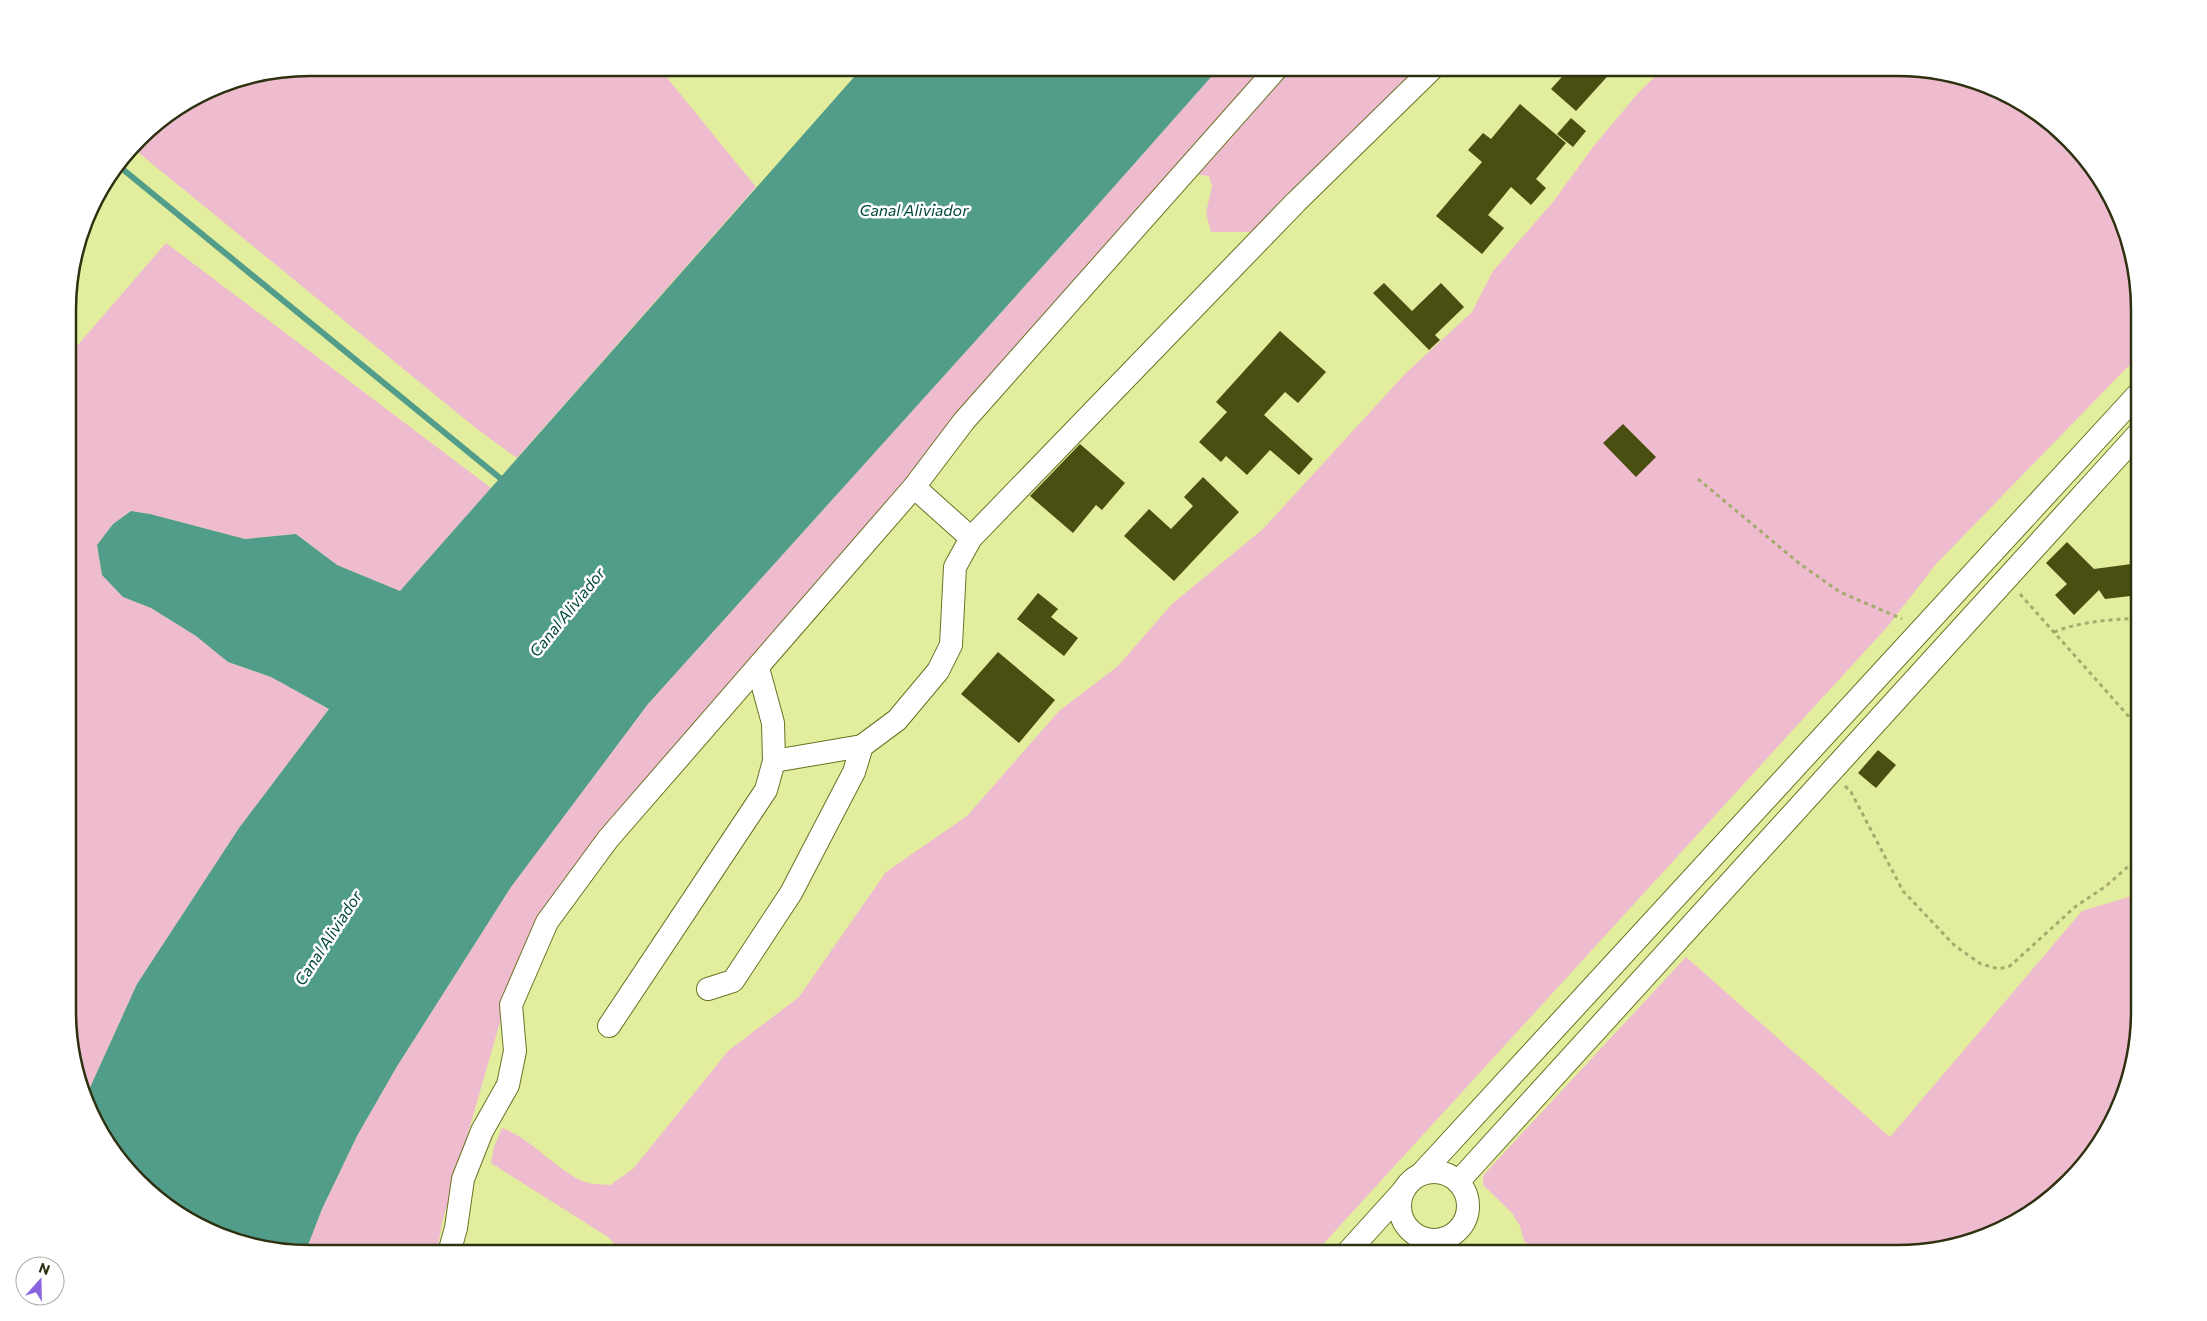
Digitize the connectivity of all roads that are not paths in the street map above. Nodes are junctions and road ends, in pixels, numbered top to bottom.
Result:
1 (1270, 76) edge
2 (1426, 76) edge
3 (2131, 402) edge
4 (2112, 423) junction
5 (2131, 434) edge
6 (2131, 442) edge
7 (914, 487) junction
8 (971, 538) junction
9 (758, 668) junction
10 (862, 746) junction
11 (1809, 752) junction
12 (774, 761) junction
13 (1830, 772) junction
14 (708, 989) dead end
15 (609, 1026) dead end
16 (1421, 1174) junction
17 (1458, 1182) junction
18 (1404, 1190) junction
19 (451, 1245) edge
20 (1354, 1245) edge

1 - 7 street
2 - 8 street
3 - 4 street
4 - 5 street
4 - 11 street
6 - 13 street
7 - 8 street
7 - 9 street
8 - 10 street
9 - 12 street
9 - 19 street
10 - 12 street
10 - 14 street
11 - 13 street
11 - 16 street
12 - 15 street
13 - 17 street
16 - 17 street
16 - 18 street
17 - 18 street
18 - 20 street

